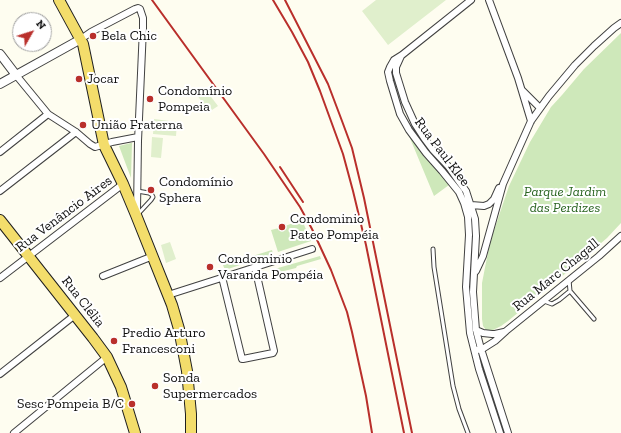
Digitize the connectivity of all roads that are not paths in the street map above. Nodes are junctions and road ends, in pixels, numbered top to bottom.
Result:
1 (59, 0) edge
2 (471, 0) edge
3 (488, 0) edge
4 (621, 23) edge
5 (80, 39) junction
6 (0, 54) edge
7 (402, 55) junction
8 (16, 75) junction
9 (0, 84) edge
10 (521, 89) junction
11 (540, 108) junction
12 (48, 114) junction
13 (531, 121) junction
14 (76, 132) junction
15 (138, 137) junction
16 (104, 145) junction
17 (0, 152) edge
18 (123, 184) junction
19 (503, 184) junction
20 (137, 190) junction
21 (0, 191) edge
22 (471, 206) junction
23 (136, 215) junction
24 (0, 220) edge
25 (621, 236) edge
26 (312, 249) dead end
27 (433, 249) dead end
28 (28, 256) junction
29 (153, 256) junction
30 (254, 267) junction
31 (474, 274) junction
32 (102, 276) dead end
33 (222, 277) junction
34 (0, 278) edge
35 (570, 280) junction
36 (570, 291) junction
37 (168, 295) junction
38 (544, 301) junction
39 (75, 315) junction
40 (594, 319) dead end
41 (476, 330) junction
42 (506, 331) junction
43 (478, 350) junction
44 (107, 357) junction
45 (0, 374) edge
46 (14, 433) edge
47 (135, 433) edge
48 (191, 433) edge
49 (468, 433) edge
50 (500, 433) edge
51 (508, 433) edge

1 - 5 main road
2 - 7 street
3 - 10 street
4 - 11 street
5 - 8 street
5 - 15 street
5 - 16 main road
6 - 8 street
7 - 22 street, Rua Paul Klee
7 - 43 street, Rua Paul Klee
8 - 9 street
8 - 12 street
10 - 11 street
10 - 13 street
11 - 13 street
12 - 14 street
12 - 17 street
13 - 19 street
14 - 16 street
14 - 21 street
15 - 16 street
15 - 20 street
16 - 18 main road
18 - 23 main road
18 - 28 street, Rua Venâncio Aires
19 - 22 street
19 - 31 street
20 - 23 street
20 - 23 lane
22 - 31 street, Rua Paul Klee
23 - 29 main road
24 - 28 main road, Rua Clélia
25 - 35 street, Rua Marc Chagall
26 - 30 street
27 - 49 lane
28 - 34 street, Rua Venâncio Aires
28 - 39 main road, Rua Clélia
29 - 32 street
29 - 37 main road
30 - 33 street
30 - 33 street
31 - 41 street, Rua Paul Klee
33 - 37 street
35 - 36 lane
35 - 38 street, Rua Marc Chagall
36 - 38 lane
36 - 40 lane
37 - 48 main road
38 - 42 street, Rua Marc Chagall
39 - 44 main road, Rua Clélia
39 - 45 street
41 - 42 street
41 - 43 street, Rua Paul Klee
42 - 43 street, Rua Marc Chagall
43 - 50 street, Rua Paul Klee
43 - 51 street, Rua Paul Klee
44 - 46 street
44 - 47 main road, Rua Clélia

